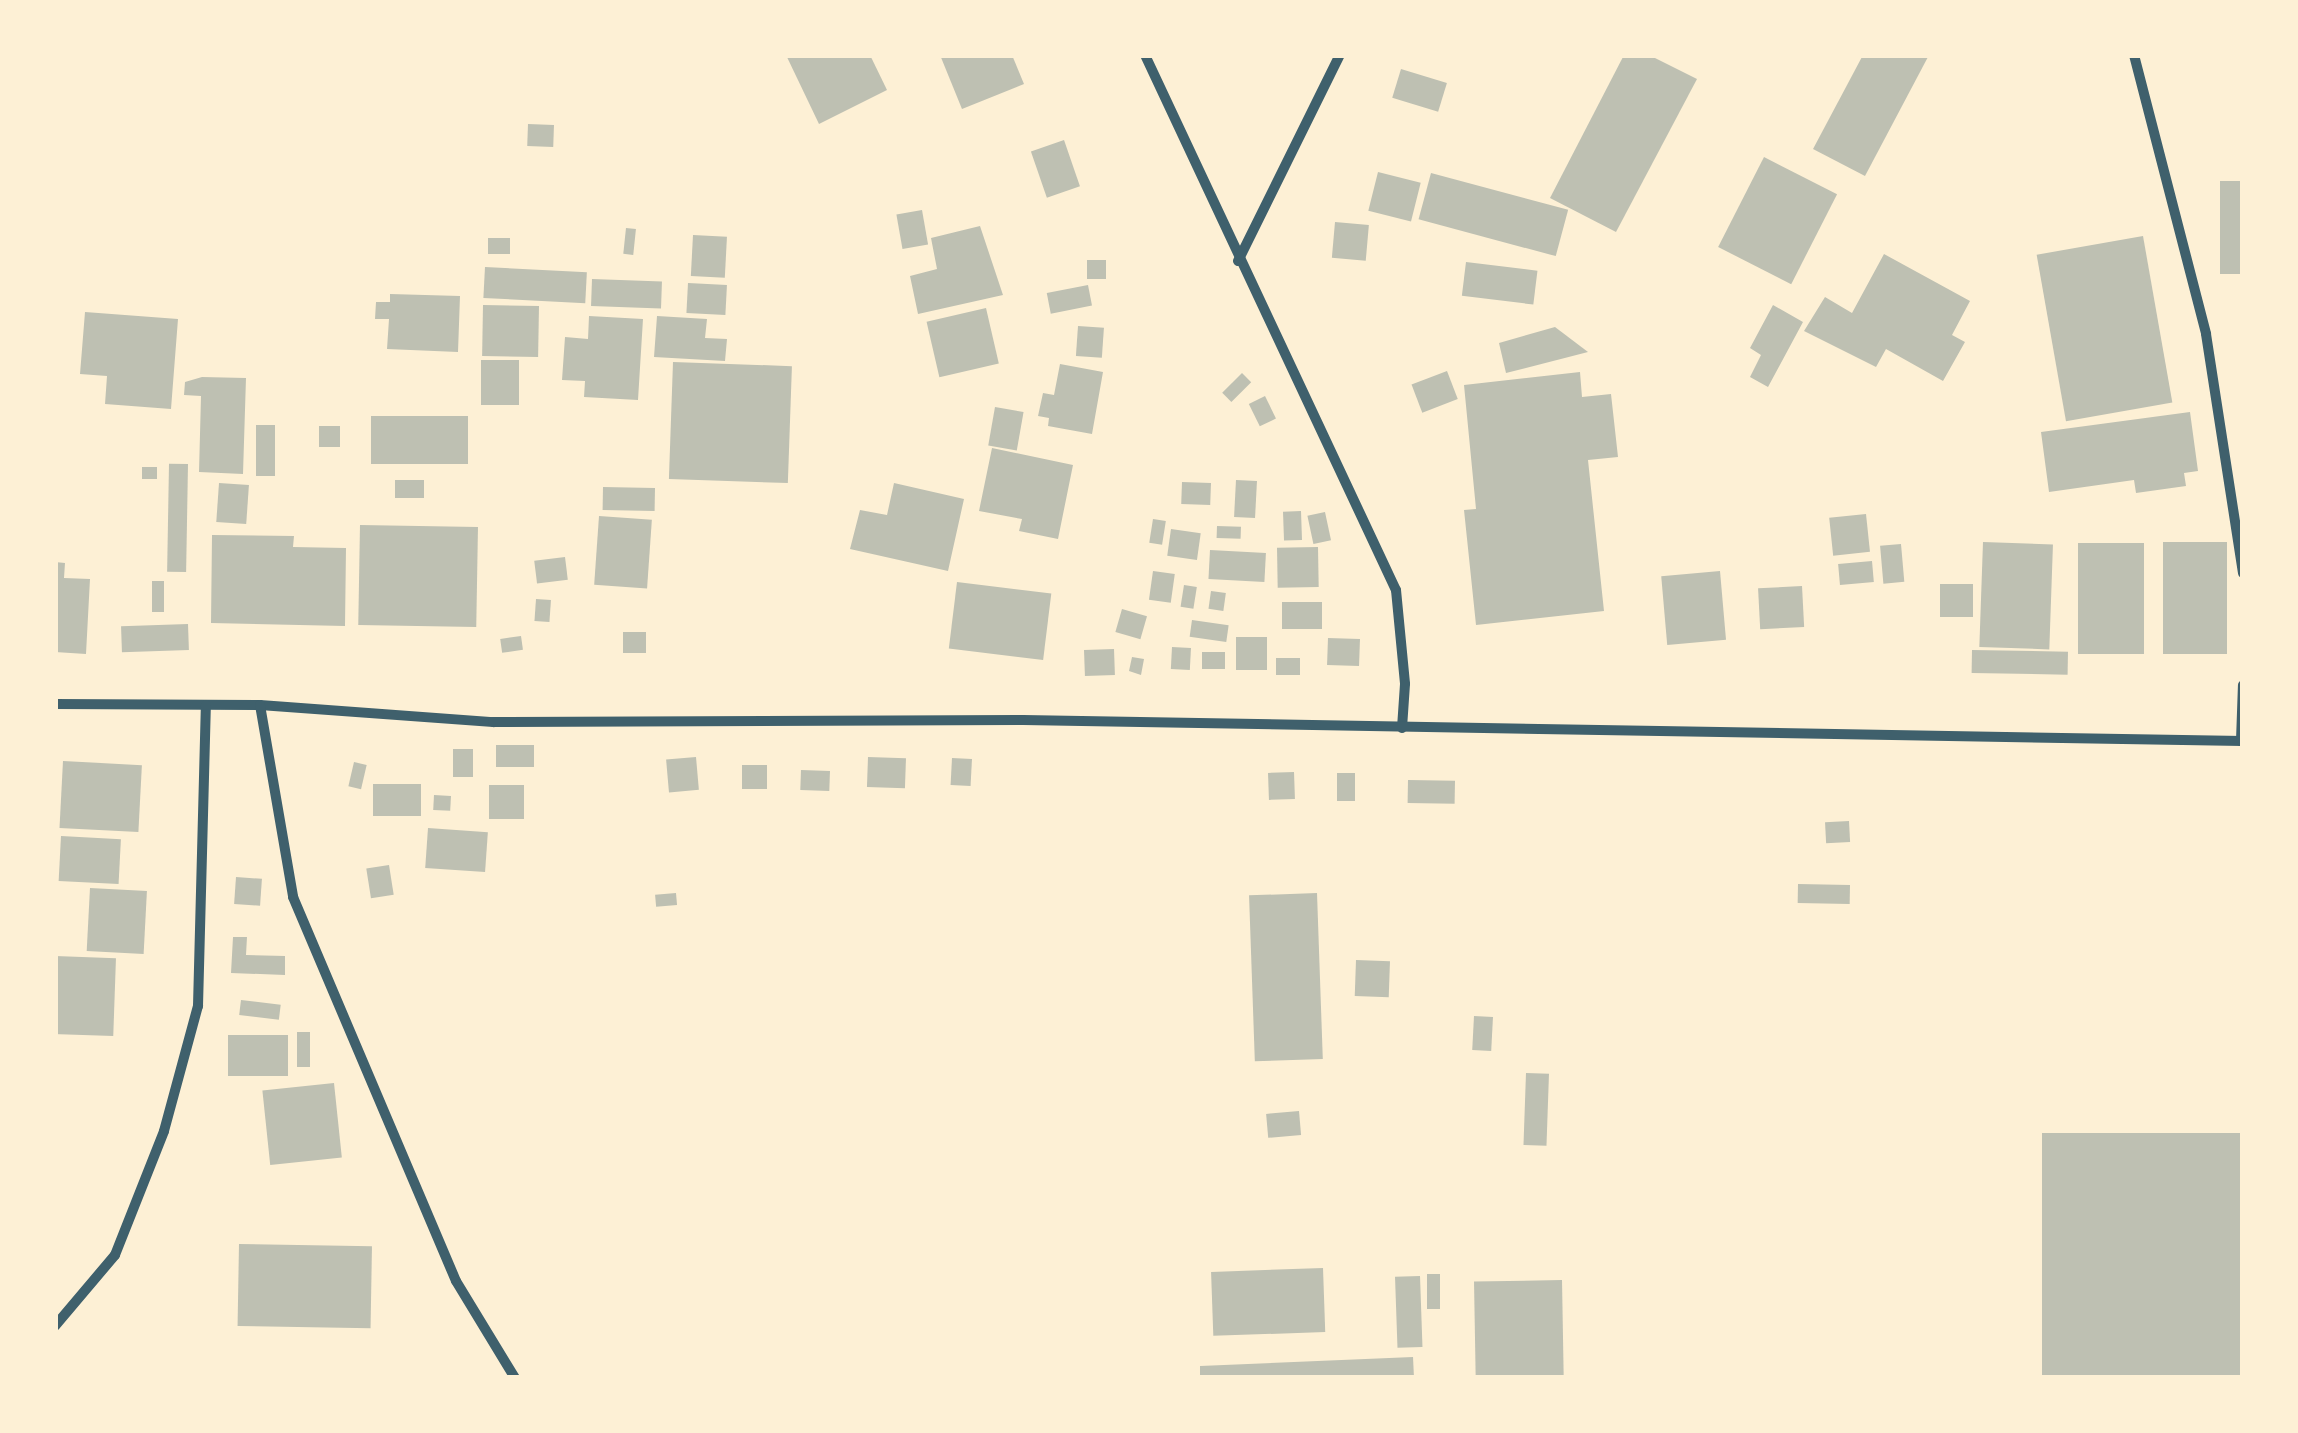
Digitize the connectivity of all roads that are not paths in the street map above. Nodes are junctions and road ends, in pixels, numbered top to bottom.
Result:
1 (1146, 55) edge
2 (1340, 55) edge
3 (2134, 55) edge
4 (1238, 261) junction
5 (2243, 574) edge
6 (2243, 684) edge
7 (55, 704) edge
8 (260, 705) junction
9 (206, 706) junction
10 (1402, 728) junction
11 (2242, 741) edge
12 (55, 1326) edge
13 (515, 1378) edge

1 - 4 street
2 - 4 street
3 - 5 street
4 - 10 street
6 - 11 street
7 - 9 street
8 - 9 street
8 - 10 street
8 - 13 street
9 - 12 street
10 - 11 street

